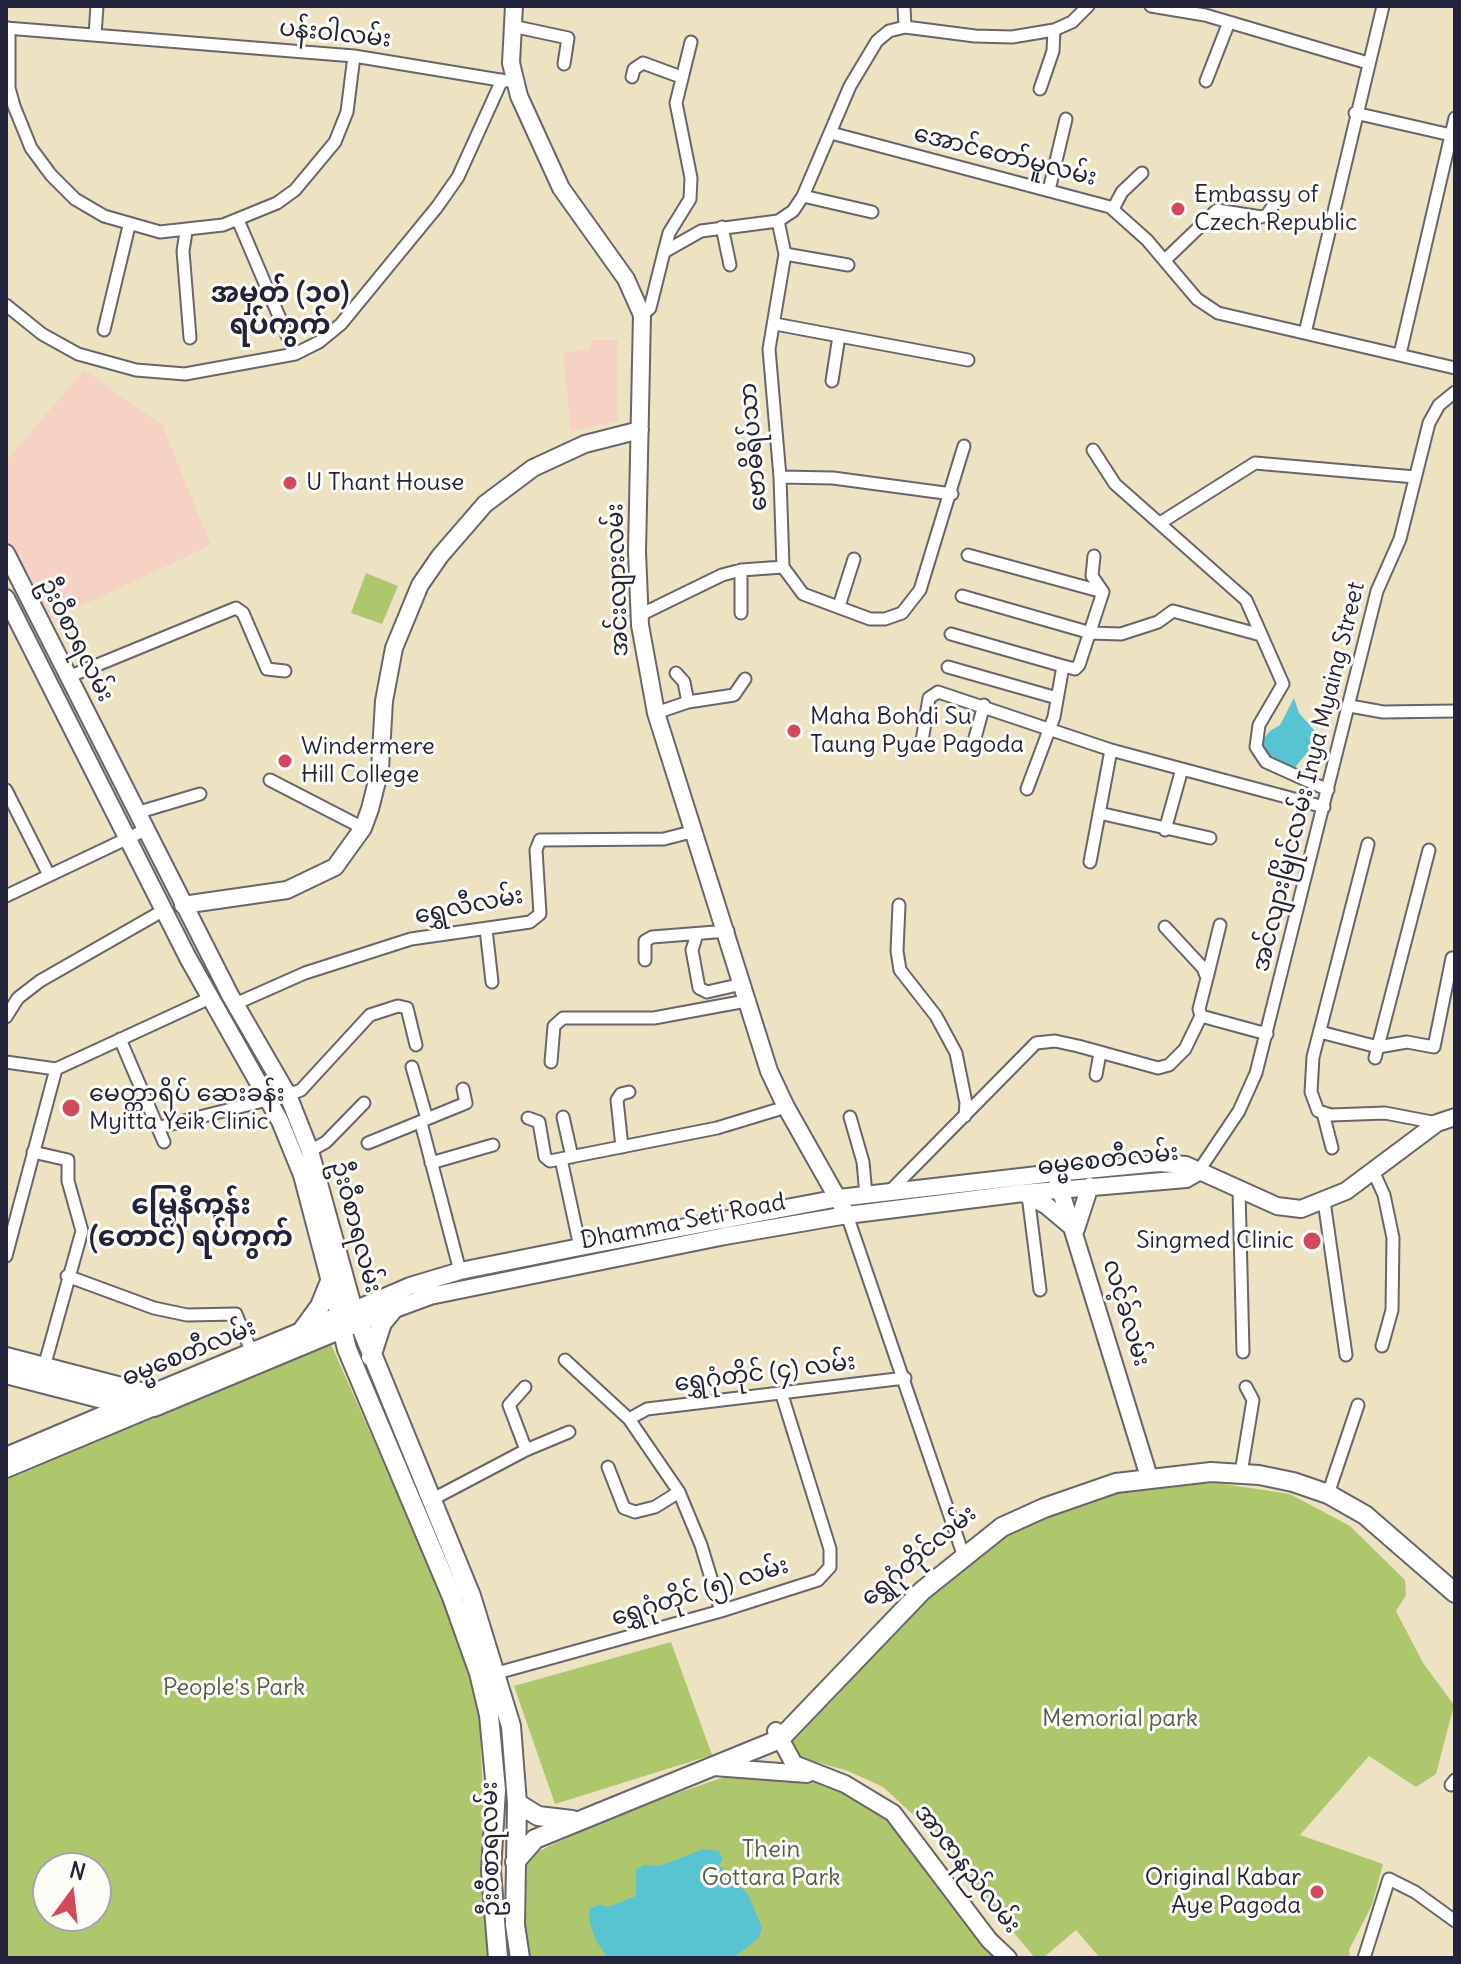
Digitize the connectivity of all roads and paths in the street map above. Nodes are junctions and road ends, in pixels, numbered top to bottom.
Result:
1 (97, 6) edge
2 (514, 6) edge
3 (904, 6) edge
4 (1088, 6) edge
5 (1151, 6) edge
6 (1383, 6) edge
7 (1229, 22) junction
8 (512, 26) junction
9 (905, 27) junction
10 (7, 28) edge
11 (1054, 30) junction
12 (95, 35) junction
13 (691, 42) dead end
14 (354, 56) junction
15 (1368, 63) junction
16 (564, 64) dead end
17 (632, 77) dead end
18 (681, 77) junction
19 (508, 81) junction
20 (1206, 81) dead end
21 (8, 89) edge
22 (1040, 89) dead end
23 (1355, 113) junction
24 (1455, 118) edge
25 (1066, 119) dead end
26 (831, 133) junction
27 (1451, 135) junction
28 (1142, 173) dead end
29 (1049, 190) junction
30 (803, 196) junction
31 (1276, 201) dead end
32 (1113, 209) junction
33 (872, 212) dead end
34 (238, 220) junction
35 (778, 221) junction
36 (129, 226) junction
37 (722, 227) junction
38 (186, 232) junction
39 (664, 252) junction
40 (785, 254) junction
41 (1165, 260) junction
42 (730, 265) dead end
43 (848, 265) dead end
44 (6, 305) edge
45 (642, 315) junction
46 (775, 324) junction
47 (104, 330) dead end
48 (1305, 333) junction
49 (839, 336) junction
50 (190, 338) dead end
51 (295, 354) junction
52 (1400, 354) junction
53 (968, 360) dead end
54 (1455, 368) edge
55 (832, 381) dead end
56 (1455, 392) edge
57 (640, 430) junction
58 (964, 446) dead end
59 (1093, 450) dead end
60 (780, 477) junction
61 (1415, 477) junction
62 (952, 494) junction
63 (1160, 523) junction
64 (968, 555) dead end
65 (1094, 556) dead end
66 (854, 559) dead end
67 (8, 563) edge
68 (783, 567) junction
69 (741, 570) junction
70 (1103, 592) junction
71 (962, 596) dead end
72 (6, 598) edge
73 (839, 606) junction
74 (741, 613) dead end
75 (640, 615) junction
76 (1091, 633) junction
77 (951, 634) dead end
78 (1261, 635) junction
79 (58, 657) junction
80 (42, 665) junction
81 (1063, 666) junction
82 (948, 667) dead end
83 (285, 671) dead end
84 (676, 673) dead end
85 (68, 677) junction
86 (745, 679) dead end
87 (1057, 698) junction
88 (688, 702) junction
89 (984, 705) junction
90 (1350, 706) junction
91 (1455, 711) edge
92 (656, 713) junction
93 (1049, 727) junction
94 (100, 740) junction
95 (973, 745) dead end
96 (921, 747) dead end
97 (83, 748) junction
98 (1111, 750) junction
99 (1182, 769) junction
100 (270, 780) dead end
101 (1027, 789) dead end
102 (6, 790) edge
103 (1328, 790) junction
104 (200, 794) dead end
105 (1324, 807) junction
106 (136, 813) junction
107 (1099, 813) junction
108 (363, 828) junction
109 (145, 830) junction
110 (1165, 830) junction
111 (695, 831) junction
112 (127, 838) junction
113 (1210, 838) dead end
114 (1368, 844) dead end
115 (1429, 850) dead end
116 (1090, 862) dead end
117 (49, 875) junction
118 (6, 896) edge
119 (181, 900) junction
120 (899, 905) dead end
121 (162, 907) junction
122 (1220, 925) dead end
123 (1165, 927) dead end
124 (486, 929) junction
125 (728, 931) junction
126 (198, 933) junction
127 (697, 934) junction
128 (180, 942) junction
129 (1452, 958) dead end
130 (645, 960) dead end
131 (1207, 978) junction
132 (492, 982) dead end
133 (742, 984) junction
134 (232, 999) junction
135 (211, 1001) junction
136 (746, 1001) junction
137 (1201, 1016) junction
138 (6, 1017) edge
139 (1320, 1032) junction
140 (1267, 1034) junction
141 (120, 1039) junction
142 (416, 1045) dead end
143 (1376, 1052) junction
144 (1100, 1053) junction
145 (6, 1062) edge
146 (551, 1062) dead end
147 (412, 1067) dead end
148 (56, 1069) junction
149 (1096, 1075) dead end
150 (463, 1089) dead end
151 (629, 1092) dead end
152 (288, 1095) junction
153 (267, 1100) junction
154 (364, 1103) dead end
155 (786, 1107) junction
156 (1323, 1113) junction
157 (965, 1116) junction
158 (563, 1117) dead end
159 (850, 1117) dead end
160 (1455, 1117) edge
161 (528, 1118) dead end
162 (424, 1121) junction
163 (1437, 1123) junction
164 (160, 1127) junction
165 (164, 1142) dead end
166 (368, 1143) dead end
167 (493, 1145) dead end
168 (622, 1147) junction
169 (1332, 1148) dead end
170 (310, 1151) junction
171 (33, 1152) junction
172 (567, 1158) junction
173 (431, 1163) junction
174 (1198, 1172) junction
175 (1374, 1173) junction
176 (1058, 1181) junction
177 (1090, 1186) junction
178 (1239, 1190) junction
179 (889, 1192) junction
180 (1025, 1194) junction
181 (866, 1195) junction
182 (839, 1198) junction
183 (1324, 1201) junction
184 (847, 1215) junction
185 (1076, 1231) junction
186 (580, 1247) junction
187 (6, 1256) edge
188 (583, 1265) junction
189 (460, 1271) junction
190 (67, 1276) junction
191 (338, 1278) junction
192 (1040, 1290) dead end
193 (394, 1300) junction
194 (348, 1319) junction
195 (307, 1337) junction
196 (1382, 1346) dead end
197 (347, 1349) junction
198 (1243, 1352) dead end
199 (252, 1353) junction
200 (1346, 1355) dead end
201 (6, 1357) edge
202 (371, 1357) junction
203 (565, 1360) dead end
204 (44, 1367) junction
205 (6, 1374) edge
206 (905, 1378) junction
207 (67, 1382) junction
208 (525, 1387) dead end
209 (1246, 1387) dead end
210 (782, 1395) junction
211 (153, 1401) junction
212 (1358, 1405) dead end
213 (99, 1407) junction
214 (630, 1417) junction
215 (569, 1432) dead end
216 (526, 1450) junction
217 (6, 1456) edge
218 (608, 1467) dead end
219 (6, 1469) edge
220 (1242, 1469) junction
221 (1148, 1473) junction
222 (1328, 1491) junction
223 (679, 1492) junction
224 (433, 1499) junction
225 (962, 1553) junction
226 (1455, 1584) edge
227 (1455, 1593) edge
228 (721, 1611) junction
229 (497, 1673) junction
230 (774, 1739) junction
231 (713, 1767) junction
232 (812, 1774) junction
233 (496, 1790) junction
234 (516, 1796) junction
235 (578, 1820) junction
236 (493, 1836) junction
237 (515, 1854) junction
238 (1455, 1921) edge
239 (498, 1958) edge
240 (520, 1958) edge
241 (1008, 1958) edge
242 (1364, 1958) edge

1 - 12 street
2 - 8 main road, အင်းလျားလမ်း
3 - 9 street
4 - 11 street
5 - 7 street
6 - 15 street
7 - 15 street
7 - 20 street
8 - 16 street
8 - 19 main road, အင်းလျားလမ်း
9 - 11 street
9 - 26 street
10 - 12 street, ပန်းဝါလမ်း
10 - 21 street
11 - 22 street
12 - 14 street, ပန်းဝါလမ်း
13 - 18 street
14 - 19 street, ပန်းဝါလမ်း
14 - 34 street
15 - 23 street
17 - 18 street
18 - 39 street
19 - 45 main road, အင်းလျားလမ်း
19 - 51 street
21 - 36 street
23 - 27 street
23 - 48 street
24 - 27 street
25 - 29 street
26 - 29 street, အောင်တော်မူလမ်း
26 - 30 street
27 - 52 street
28 - 32 street
29 - 32 street, အောင်တော်မူလမ်း
30 - 33 street
30 - 35 street
31 - 41 street
32 - 41 street, အောင်တော်မူလမ်း
34 - 38 street
34 - 51 street
35 - 37 street
35 - 40 street, ဗောဓိရိပ်သာ
36 - 38 street
36 - 47 street
37 - 39 street
37 - 42 street
38 - 50 street
39 - 45 street
40 - 43 street
40 - 46 street, ဗောဓိရိပ်သာ
41 - 48 street, အောင်တော်မူလမ်း
44 - 51 street
45 - 57 main road, အင်းလျားလမ်း
46 - 49 street
46 - 60 street, ဗောဓိရိပ်သာ
48 - 52 street, အောင်တော်မူလမ်း
49 - 53 street
49 - 55 street
52 - 54 street, အောင်တော်မူလမ်း
56 - 61 street, အင်လျားမြိုင်လမ်း Inya Myaing Street
57 - 75 main road, အင်းလျားလမ်း
57 - 108 main road
58 - 62 street
59 - 63 street
60 - 62 street
60 - 68 street, ဗောဓိရိပ်သာ
61 - 63 street
61 - 90 street, အင်လျားမြိုင်လမ်း Inya Myaing Street
62 - 73 street
63 - 78 street
64 - 70 street
65 - 70 street
66 - 73 street
67 - 79 main road, ဦးဝီစာရလမ်း
68 - 69 street
68 - 73 street
69 - 74 street
69 - 75 street
70 - 76 street
71 - 76 street
72 - 80 main road, ဦးဝီစာရလမ်း
75 - 92 main road, အင်းလျားလမ်း
76 - 78 street
76 - 81 street
77 - 81 street
78 - 103 street
79 - 80 main road
79 - 85 main road, ဦးဝီစာရလမ်း
80 - 97 main road, ဦးဝီစာရလမ်း
81 - 87 street
82 - 87 street
83 - 85 street
84 - 88 street
85 - 94 main road, ဦးဝီစာရလမ်း
86 - 88 street
87 - 93 street
88 - 92 street
89 - 93 street
89 - 95 street
89 - 96 street
90 - 91 street
90 - 103 street, အင်လျားမြိုင်လမ်း Inya Myaing Street
92 - 111 main road, အင်းလျားလမ်း
93 - 98 street
93 - 101 street
94 - 97 main road
94 - 106 main road, ဦးဝီစာရလမ်း
97 - 112 main road, ဦးဝီစာရလမ်း
98 - 99 street
98 - 107 street
99 - 105 street
99 - 110 street
100 - 108 street
102 - 117 street
103 - 105 street, အင်လျားမြိုင်လမ်း Inya Myaing Street
104 - 106 street
105 - 140 street, အင်လျားမြိုင်လမ်း Inya Myaing Street
106 - 109 main road, ဦးဝီစာရလမ်း
107 - 110 street
107 - 116 street
108 - 119 main road
109 - 112 street
109 - 119 main road, ဦးဝီစာရလမ်း
110 - 113 street
111 - 124 street, ရွှေလီလမ်း
111 - 125 main road, အင်းလျားလမ်း
112 - 117 street
112 - 121 main road, ဦးဝီစာရလမ်း
114 - 139 street
115 - 143 street
117 - 118 street
119 - 121 main road
119 - 126 main road, ဦးဝီစာရလမ်း
120 - 157 street
121 - 128 main road, ဦးဝီစာရလမ်း
121 - 138 street
122 - 131 street
123 - 131 street
124 - 132 street
124 - 134 street, ရွှေလီလမ်း
125 - 127 street
125 - 133 main road, အင်းလျားလမ်း
126 - 128 main road
126 - 134 main road, ဦးဝီစာရလမ်း
127 - 130 street
127 - 133 street
128 - 135 main road, ဦးဝီစာရလမ်း
129 - 143 street
131 - 137 street
133 - 136 main road, အင်းလျားလမ်း
134 - 135 main road
134 - 152 main road, ဦးဝီစာရလမ်း
135 - 141 street
135 - 153 main road, ဦးဝီစာရလမ်း
136 - 146 street
136 - 155 main road, အင်းလျားလမ်း
137 - 140 street
137 - 144 street
139 - 143 street
139 - 156 street
140 - 174 street, အင်လျားမြိုင်လမ်း Inya Myaing Street
141 - 148 street
141 - 164 street
142 - 152 street
144 - 149 street
144 - 157 street
145 - 148 street
147 - 162 street
148 - 171 street
150 - 162 street
151 - 168 street
152 - 170 main road, ဦးဝီစာရလမ်း
153 - 164 street
153 - 191 main road, ဦးဝီစာရလမ်း
154 - 170 street
155 - 168 street
155 - 182 main road, အင်းလျားလမ်း
156 - 163 street
156 - 169 street
157 - 179 street
158 - 172 street
159 - 181 street
160 - 163 main road, ဓမ္မစေတီလမ်း
161 - 172 street
162 - 166 street
162 - 173 street
163 - 175 main road, ဓမ္မစေတီလမ်း
164 - 165 street
167 - 173 street
168 - 172 street
170 - 191 main road, ဦးဝီစာရလမ်း
171 - 187 street
171 - 190 street
172 - 186 street
173 - 189 street
174 - 176 main road, ဓမ္မစေတီလမ်း
174 - 177 main road, ဓမ္မစေတီလမ်း
174 - 178 main road, ဓမ္မစေတီလမ်း
175 - 183 main road, ဓမ္မစေတီလမ်း
175 - 196 street
176 - 177 main road, ဓမ္မစေတီလမ်း
176 - 179 main road, Dhamma Seti Road
176 - 180 main road, ဓမ္မစေတီလမ်း
176 - 185 main road, လင့်ခ်လမ်း
177 - 185 main road
178 - 183 main road, ဓမ္မစေတီလမ်း
178 - 198 street
179 - 181 main road, Dhamma Seti Road
180 - 184 main road, Dhamma Seti Road
180 - 185 main road
180 - 192 street
181 - 182 main road, Dhamma Seti Road
182 - 184 main road, အင်းလျားလမ်း
182 - 186 main road, Dhamma Seti Road
183 - 200 street
184 - 188 main road, Dhamma Seti Road
184 - 206 street
185 - 221 main road, လင့်ခ်လမ်း
186 - 188 main road
186 - 189 main road, Dhamma Seti Road
188 - 193 main road, Dhamma Seti Road
189 - 193 main road, Dhamma Seti Road
190 - 199 street
190 - 204 street
191 - 193 main road
191 - 194 main road, ဦးဝီစာရလမ်း
191 - 195 main road
193 - 194 main road, Dhamma Seti Road
193 - 202 main road
194 - 195 main road, ဓမ္မစေတီလမ်း
194 - 197 main road, ဦးဝီစာရလမ်း
194 - 202 main road, ဦးဝီစာရလမ်း
195 - 197 main road
195 - 199 main road, ဓမ္မစေတီလမ်း
195 - 211 main road, ဓမ္မစေတီလမ်း
197 - 233 main road, ဦးဝီစာရလမ်း
199 - 211 main road, ဓမ္မစေတီလမ်း
201 - 204 main road
202 - 224 main road, ဦးဝီစာရလမ်း
203 - 214 street
204 - 207 main road
205 - 207 main road
206 - 210 street, ရွှေဂုံတိုင် (၄) လမ်း
206 - 225 street
207 - 211 main road
207 - 213 main road
208 - 216 street
209 - 220 street
210 - 214 street, ရွှေဂုံတိုင် (၄) လမ်း
210 - 228 street, ရွှေဂုံတိုင် (၅) လမ်း
211 - 213 main road
211 - 219 main road, ဓမ္မစေတီလမ်း
212 - 222 street
213 - 217 main road
214 - 223 street
215 - 216 street
216 - 224 street
218 - 223 street
220 - 221 main road, ရွှေဂုံတိုင်လမ်း
220 - 222 main road, ရွှေဂုံတိုင်လမ်း
221 - 225 main road, ရွှေဂုံတိုင်လမ်း
222 - 226 main road, ရွှေဂုံတိုင်လမ်း
222 - 227 main road, ရွှေဂုံတိုင်လမ်း
223 - 228 street
224 - 229 main road, ဦးဝီစာရလမ်း
225 - 230 main road, ရွှေဂုံတိုင်လမ်း
228 - 229 street, ရွှေဂုံတိုင် (၅) လမ်း
229 - 234 main road, ဦးဝီစာရလမ်း
230 - 231 main road, ရွှေဂုံတိုင်လမ်း
230 - 232 main road, အာဇာနည်လမ်း
231 - 232 main road
231 - 235 main road, ရွှေဂုံတိုင်လမ်း
232 - 241 main road, အာဇာနည်လမ်း
233 - 234 main road
233 - 236 main road, ဦးဝီစာရလမ်း
234 - 235 main road, ရွှေဂုံတိုင်လမ်း
234 - 237 main road, ဦးဝီစာရလမ်း
235 - 237 main road, ရွှေဂုံတိုင်လမ်း
236 - 237 main road
236 - 239 main road, ဦးဝီစာရလမ်း
237 - 240 main road, ဦးဝီစာရလမ်း
238 - 242 street

